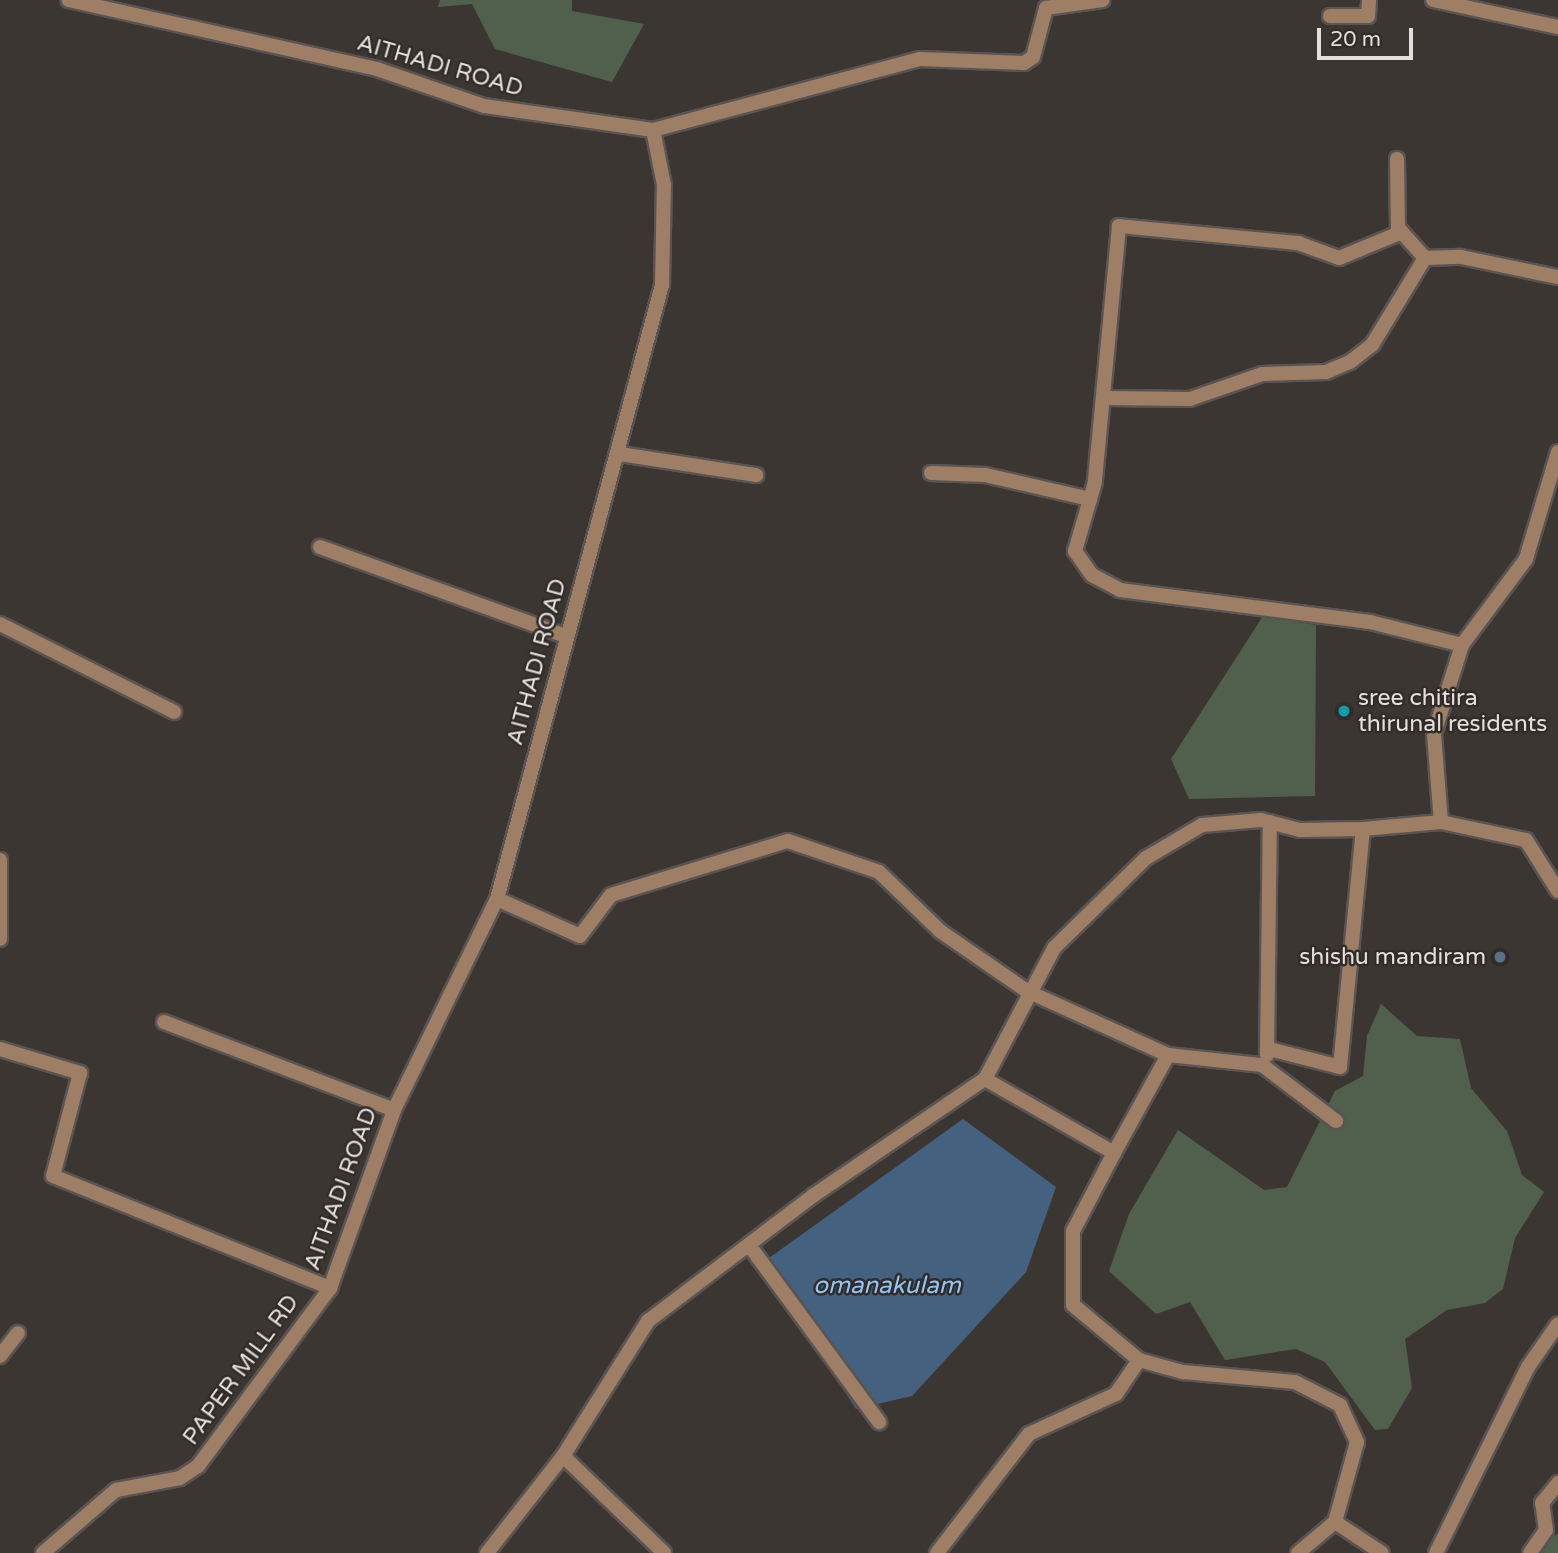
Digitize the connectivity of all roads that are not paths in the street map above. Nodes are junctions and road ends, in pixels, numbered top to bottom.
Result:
1 (69, 0) edge
2 (1102, 0) edge
3 (1369, 0) edge
4 (1433, 0) edge
5 (1043, 4) edge
6 (1330, 16) dead end
7 (1558, 27) edge
8 (653, 130) junction
9 (1397, 159) dead end
10 (1402, 232) junction
11 (1425, 258) junction
12 (1558, 277) edge
13 (1105, 398) junction
14 (1558, 452) edge
15 (620, 454) junction
16 (932, 473) dead end
17 (756, 475) dead end
18 (1090, 499) junction
19 (320, 547) dead end
20 (0, 624) edge
21 (566, 636) junction
22 (1462, 645) junction
23 (174, 712) dead end
24 (1270, 822) junction
25 (1441, 822) junction
26 (1363, 830) junction
27 (0, 860) edge
28 (1558, 891) edge
29 (497, 900) junction
30 (0, 939) edge
31 (1027, 991) junction
32 (163, 1022) dead end
33 (0, 1049) edge
34 (1269, 1049) junction
35 (1168, 1055) junction
36 (1262, 1065) junction
37 (985, 1079) junction
38 (394, 1110) junction
39 (1336, 1121) dead end
40 (1114, 1153) junction
41 (749, 1245) junction
42 (330, 1288) junction
43 (1558, 1324) edge
44 (18, 1333) dead end
45 (0, 1356) edge
46 (1139, 1360) junction
47 (879, 1422) dead end
48 (563, 1456) junction
49 (1558, 1483) edge
50 (1335, 1522) junction
51 (43, 1553) edge
52 (487, 1553) edge
53 (664, 1553) edge
54 (937, 1553) edge
55 (1298, 1553) edge
56 (1382, 1553) edge
57 (1436, 1553) edge
58 (1530, 1553) edge

1 - 8 street, AITHADI ROAD
2 - 5 street
3 - 6 street
4 - 7 street
5 - 8 street
8 - 15 street, AITHADI ROAD
9 - 10 street
10 - 11 street
10 - 13 street
11 - 12 street
11 - 13 street
13 - 18 street
14 - 22 street
15 - 17 street
15 - 21 street, AITHADI ROAD
16 - 18 street
18 - 22 street
19 - 21 street
20 - 23 street
21 - 29 street, AITHADI ROAD
22 - 25 street
24 - 26 street
24 - 31 street
24 - 34 street
25 - 26 street
25 - 28 street
26 - 34 street
27 - 30 street
29 - 31 street
29 - 38 street, AITHADI ROAD
31 - 35 street
31 - 37 street
32 - 38 street
33 - 42 street, AITHADI ROAD
34 - 36 street
35 - 36 street
35 - 40 street
36 - 39 street
37 - 40 street
37 - 41 street
38 - 42 street, AITHADI ROAD
40 - 46 street
41 - 47 street
41 - 48 street
42 - 51 street, PAPER MILL RD
43 - 57 street
44 - 45 street
46 - 50 street
46 - 54 street
48 - 52 street
48 - 53 street
49 - 58 street
50 - 55 street
50 - 56 street

